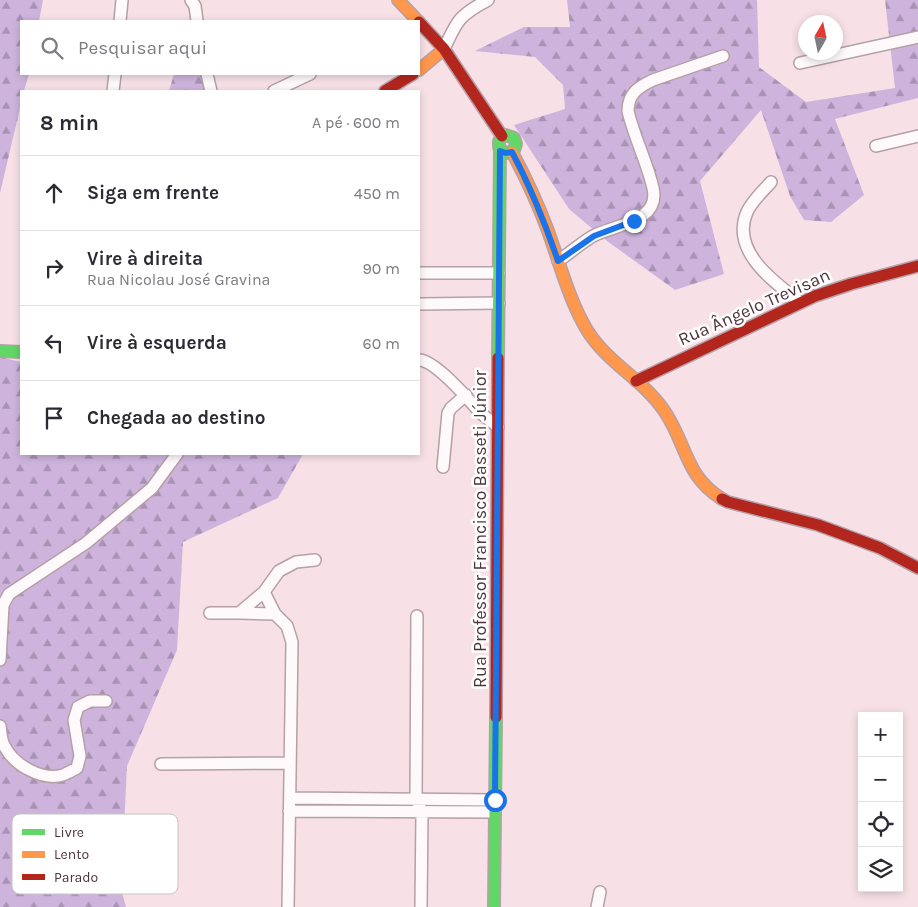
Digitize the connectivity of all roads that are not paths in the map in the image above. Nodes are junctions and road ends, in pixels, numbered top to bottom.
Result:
1 (122, 0) edge
2 (191, 0) edge
3 (398, 0) edge
4 (488, 0) edge
5 (120, 20) edge
6 (197, 20) edge
7 (416, 20) edge
8 (420, 24) edge
9 (918, 37) edge
10 (444, 49) junction
11 (723, 56) dead end
12 (800, 64) dead end
13 (420, 69) edge
14 (115, 75) edge
15 (207, 75) edge
16 (308, 75) edge
17 (411, 75) edge
18 (113, 90) edge
19 (211, 90) edge
20 (276, 90) edge
21 (387, 90) edge
22 (918, 136) edge
23 (876, 146) dead end
24 (506, 151) junction
25 (771, 182) dead end
26 (558, 261) junction
27 (918, 266) edge
28 (420, 273) edge
29 (499, 273) junction
30 (800, 302) junction
31 (499, 303) junction
32 (421, 304) dead end
33 (0, 351) edge
34 (20, 352) edge
35 (420, 360) edge
36 (636, 380) junction
37 (466, 395) junction
38 (498, 427) junction
39 (177, 455) edge
40 (443, 467) dead end
41 (315, 560) dead end
42 (918, 568) edge
43 (264, 592) junction
44 (210, 613) dead end
45 (240, 613) junction
46 (275, 614) junction
47 (417, 616) dead end
48 (0, 660) edge
49 (106, 701) dead end
50 (0, 726) edge
51 (290, 763) junction
52 (161, 764) dead end
53 (290, 798) junction
54 (416, 800) junction
55 (495, 806) junction
56 (290, 811) junction
57 (422, 812) junction
58 (600, 892) dead end
59 (288, 907) edge
60 (421, 907) edge
61 (494, 907) edge
62 (597, 907) edge

1 - 5 street
2 - 6 street
3 - 7 main road
4 - 10 street
8 - 10 main road
9 - 12 street
10 - 13 main road
10 - 24 main road, Rua Professor Francisco Basseti Júnior
11 - 26 street
14 - 18 street
15 - 19 street
16 - 20 street
17 - 21 main road
22 - 23 street
24 - 26 main road
24 - 29 main road, Rua Professor Francisco Basseti Júnior
25 - 30 street
26 - 36 main road
27 - 30 main road, Rua Ângelo Trevisan
28 - 29 street
29 - 31 main road, Rua Professor Francisco Basseti Júnior
30 - 36 main road, Rua Ângelo Trevisan
31 - 32 street
31 - 38 main road, Rua Professor Francisco Basseti Júnior
33 - 34 main road
35 - 37 street
36 - 42 main road
37 - 38 street
37 - 40 street
38 - 55 main road, Rua Professor Francisco Basseti Júnior
39 - 48 street
41 - 43 street
43 - 45 street
43 - 46 street
44 - 45 street
45 - 46 street
46 - 51 street
47 - 54 street
49 - 50 street
51 - 52 street
51 - 53 street
53 - 54 street
53 - 56 street
54 - 55 street
54 - 57 street
55 - 57 street
55 - 61 main road, Rua Professor Francisco Basseti Júnior
56 - 57 street
56 - 59 street
57 - 60 street
58 - 62 street

